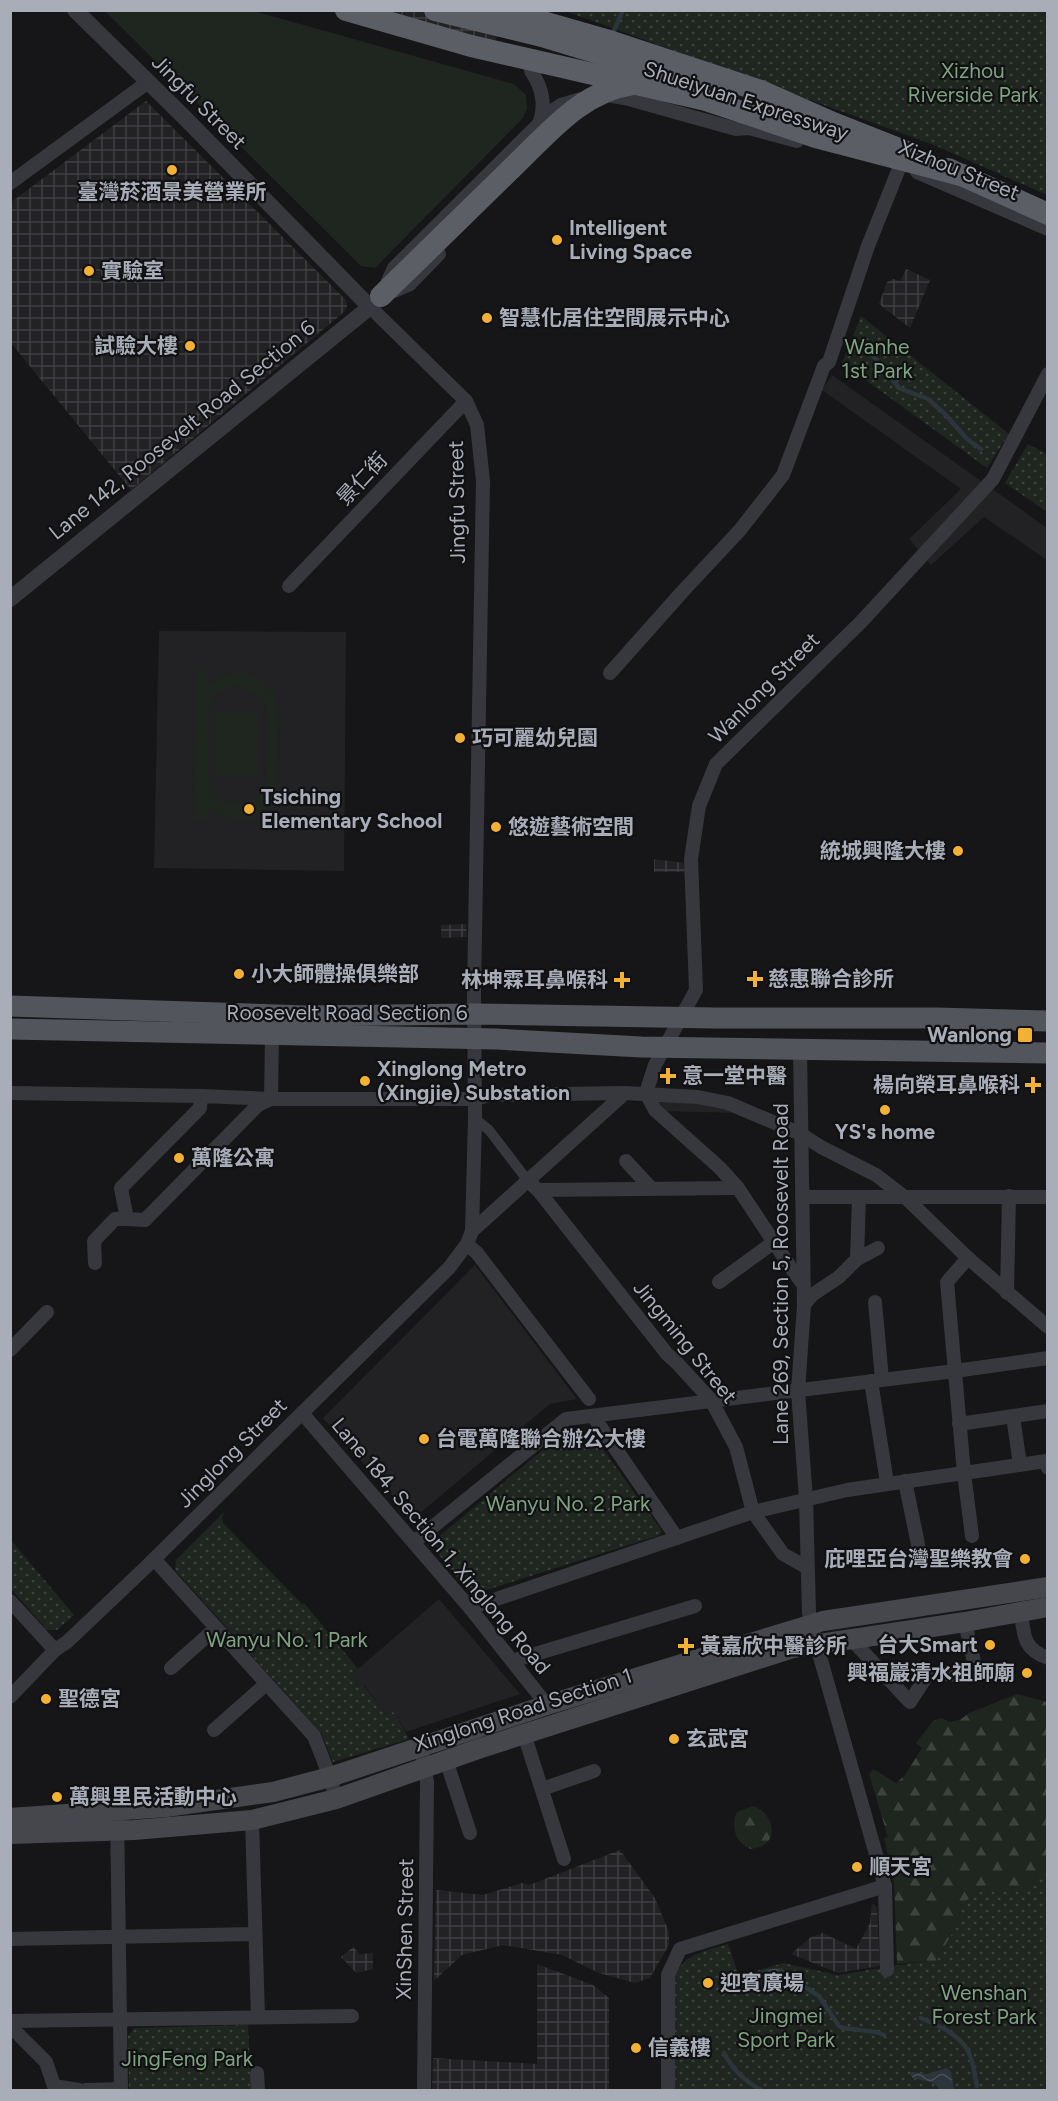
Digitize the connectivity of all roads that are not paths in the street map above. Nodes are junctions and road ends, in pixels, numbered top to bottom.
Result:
1 (75, 10) edge
2 (346, 10) edge
3 (435, 10) edge
4 (482, 10) edge
5 (501, 10) edge
6 (531, 71) dead end
7 (148, 82) junction
8 (700, 84) junction
9 (625, 98) junction
10 (539, 123) junction
11 (749, 128) junction
12 (900, 166) junction
13 (965, 176) junction
14 (10, 183) edge
15 (1047, 216) edge
16 (1047, 229) edge
17 (376, 302) junction
18 (1047, 374) edge
19 (466, 401) junction
20 (289, 586) dead end
21 (10, 599) edge
22 (610, 673) dead end
23 (10, 1006) edge
24 (474, 1014) junction
25 (683, 1016) junction
26 (1047, 1022) edge
27 (10, 1029) edge
28 (272, 1036) junction
29 (474, 1040) junction
30 (666, 1047) junction
31 (800, 1049) junction
32 (1047, 1053) edge
33 (10, 1093) edge
34 (625, 1093) junction
35 (646, 1094) junction
36 (201, 1096) junction
37 (270, 1099) junction
38 (474, 1099) junction
39 (475, 1119) junction
40 (801, 1134) junction
41 (626, 1161) dead end
42 (533, 1185) junction
43 (650, 1187) junction
44 (738, 1188) junction
45 (1009, 1196) junction
46 (802, 1197) junction
47 (859, 1197) junction
48 (1047, 1197) edge
49 (906, 1198) junction
50 (127, 1219) junction
51 (470, 1238) junction
52 (774, 1242) junction
53 (878, 1248) dead end
54 (968, 1258) junction
55 (857, 1259) junction
56 (95, 1263) dead end
57 (719, 1282) dead end
58 (804, 1284) junction
59 (1006, 1293) junction
60 (875, 1302) dead end
61 (804, 1305) junction
62 (47, 1312) dead end
63 (1047, 1327) edge
64 (10, 1350) edge
65 (1047, 1358) edge
66 (955, 1371) junction
67 (877, 1380) junction
68 (798, 1391) junction
69 (589, 1399) dead end
70 (711, 1400) junction
71 (1047, 1411) edge
72 (302, 1413) junction
73 (593, 1416) junction
74 (1013, 1416) junction
75 (959, 1424) junction
76 (1047, 1463) edge
77 (1020, 1465) junction
78 (964, 1473) junction
79 (905, 1481) junction
80 (887, 1484) junction
81 (806, 1499) junction
82 (753, 1512) junction
83 (972, 1536) dead end
84 (677, 1538) junction
85 (414, 1542) junction
86 (919, 1549) dead end
87 (154, 1559) junction
88 (806, 1567) junction
89 (1047, 1587) edge
90 (10, 1601) edge
91 (695, 1606) dead end
92 (1047, 1606) edge
93 (470, 1608) junction
94 (1021, 1612) junction
95 (964, 1622) junction
96 (811, 1625) junction
97 (216, 1628) junction
98 (852, 1640) junction
99 (817, 1645) junction
100 (55, 1650) junction
101 (1047, 1658) edge
102 (512, 1661) junction
103 (171, 1668) dead end
104 (266, 1684) junction
105 (11, 1695) edge
106 (547, 1706) junction
107 (214, 1730) dead end
108 (524, 1734) junction
109 (421, 1748) junction
110 (446, 1760) junction
111 (424, 1768) junction
112 (594, 1771) dead end
113 (330, 1777) junction
114 (542, 1789) junction
115 (336, 1799) junction
116 (10, 1818) edge
117 (252, 1820) junction
118 (117, 1821) junction
119 (470, 1833) dead end
120 (10, 1834) edge
121 (564, 1859) dead end
122 (885, 1886) junction
123 (255, 1934) junction
124 (117, 1936) junction
125 (10, 1939) edge
126 (887, 1970) dead end
127 (352, 2016) dead end
128 (258, 2017) junction
129 (119, 2019) junction
130 (10, 2021) edge
131 (10, 2026) edge
132 (257, 2073) dead end
133 (121, 2090) edge
134 (79, 2091) edge
135 (86, 2091) edge
136 (258, 2091) edge
137 (424, 2091) edge
138 (668, 2091) edge

1 - 7 street, Jingfu Street
2 - 13 highway, bridge
3 - 8 highway, Shueiyuan Expressway, bridge
4 - 11 street
5 - 13 highway, Shueiyuan Expressway, bridge
6 - 10 street
7 - 14 street
7 - 17 street, Jingfu Street
8 - 15 highway, Shueiyuan Expressway, bridge
8 - 17 highway, bridge
9 - 10 street, Lane 142, Roosevelt Road Section 6
9 - 11 street, Xizhou Street
9 - 17 street, Lane 142, Roosevelt Road Section 6
10 - 17 street, Lane 142, Roosevelt Road Section 6
11 - 12 street, Xizhou Street
12 - 16 street, Xizhou Street
12 - 22 street
13 - 15 highway, Shueiyuan Expressway
17 - 19 street, Jingfu Street
17 - 21 street, Lane 142, Roosevelt Road Section 6
18 - 25 street, Wanlong Street
19 - 20 street, 景仁街
19 - 24 street, Jingfu Street
23 - 24 main road, Roosevelt Road Section 6
24 - 25 main road, Roosevelt Road Section 6
24 - 29 street
25 - 26 main road, Roosevelt Road Section 6
25 - 30 street
27 - 28 main road, Roosevelt Road Section 6
28 - 29 main road, Roosevelt Road Section 6
28 - 37 street
29 - 30 main road, Roosevelt Road Section 6
29 - 38 street
30 - 31 main road, Roosevelt Road Section 6
30 - 35 street
31 - 32 main road, Roosevelt Road Section 6
31 - 40 street, Lane 269, Section 5, Roosevelt Road
33 - 36 street
34 - 35 street
34 - 38 street
34 - 42 street, Jinglong Street
35 - 40 street
35 - 44 street
36 - 37 street
36 - 50 street
37 - 38 street
37 - 50 street
38 - 39 street
39 - 42 street
39 - 51 street
40 - 46 street, Lane 269, Section 5, Roosevelt Road
40 - 49 street
41 - 43 street
42 - 43 street
42 - 51 street, Jinglong Street
42 - 70 street, Jingming Street
43 - 44 street
44 - 52 street
45 - 48 street
45 - 49 street
45 - 59 street
46 - 47 street
46 - 58 street, Lane 269, Section 5, Roosevelt Road
47 - 49 street
47 - 55 street
49 - 54 street
50 - 56 street
51 - 69 street
51 - 72 street, Jinglong Street
52 - 57 street
52 - 58 street
53 - 55 street
54 - 59 street
54 - 66 street
55 - 61 street
58 - 61 street, Lane 269, Section 5, Roosevelt Road
59 - 63 street
60 - 67 street
61 - 68 street, Lane 269, Section 5, Roosevelt Road
62 - 64 street
65 - 66 street
66 - 67 street
66 - 75 street
67 - 68 street
67 - 80 street
68 - 70 street
68 - 81 street, Lane 269, Section 5, Roosevelt Road
70 - 73 street
70 - 82 street, Jingming Street
71 - 74 street
72 - 85 street, Lane 184, Section 1, Xinglong Road
72 - 87 street, Jinglong Street
73 - 84 street
73 - 85 street
74 - 75 street
74 - 77 street
75 - 78 street
76 - 77 street
77 - 78 street
78 - 79 street
78 - 83 street
79 - 80 street
79 - 86 street
80 - 81 street
81 - 82 street
81 - 88 street
82 - 84 street
82 - 88 street, Jingming Street
84 - 93 street
85 - 93 street, Lane 184, Section 1, Xinglong Road
87 - 97 street
87 - 100 street, Jinglong Street
88 - 96 street
89 - 96 main road, Xinglong Road Section 1
90 - 100 street
91 - 102 street
92 - 94 main road, Xinglong Road Section 1
93 - 102 street, Lane 184, Section 1, Xinglong Road
94 - 95 main road, Xinglong Road Section 1
94 - 101 street
95 - 98 main road, Xinglong Road Section 1
95 - 98 street
96 - 99 street
96 - 106 main road, Xinglong Road Section 1
97 - 103 street
97 - 104 street
98 - 99 main road, Xinglong Road Section 1
99 - 108 main road, Xinglong Road Section 1
99 - 122 street
100 - 105 street, Jinglong Street
102 - 106 street, Lane 184, Section 1, Xinglong Road
104 - 107 street
104 - 113 street
106 - 109 main road, Xinglong Road Section 1
108 - 110 main road, Xinglong Road Section 1
108 - 114 street
109 - 111 street, XinShen Street
109 - 113 main road, Xinglong Road Section 1
110 - 111 main road, Xinglong Road Section 1
110 - 119 street
111 - 115 main road, Xinglong Road Section 1
111 - 137 street, XinShen Street
112 - 114 street
113 - 115 street
113 - 118 main road, Xinglong Road Section 1
114 - 121 street
115 - 117 main road, Xinglong Road Section 1
116 - 118 main road, Xinglong Road Section 1
117 - 118 main road, Xinglong Road Section 1
117 - 123 street
118 - 120 main road, Xinglong Road Section 1
118 - 124 street
122 - 126 street
122 - 138 street
123 - 124 street
123 - 128 street
124 - 125 street
124 - 129 street
127 - 128 street
128 - 129 street
129 - 130 street
129 - 133 street
131 - 134 street
132 - 136 street
133 - 135 street

